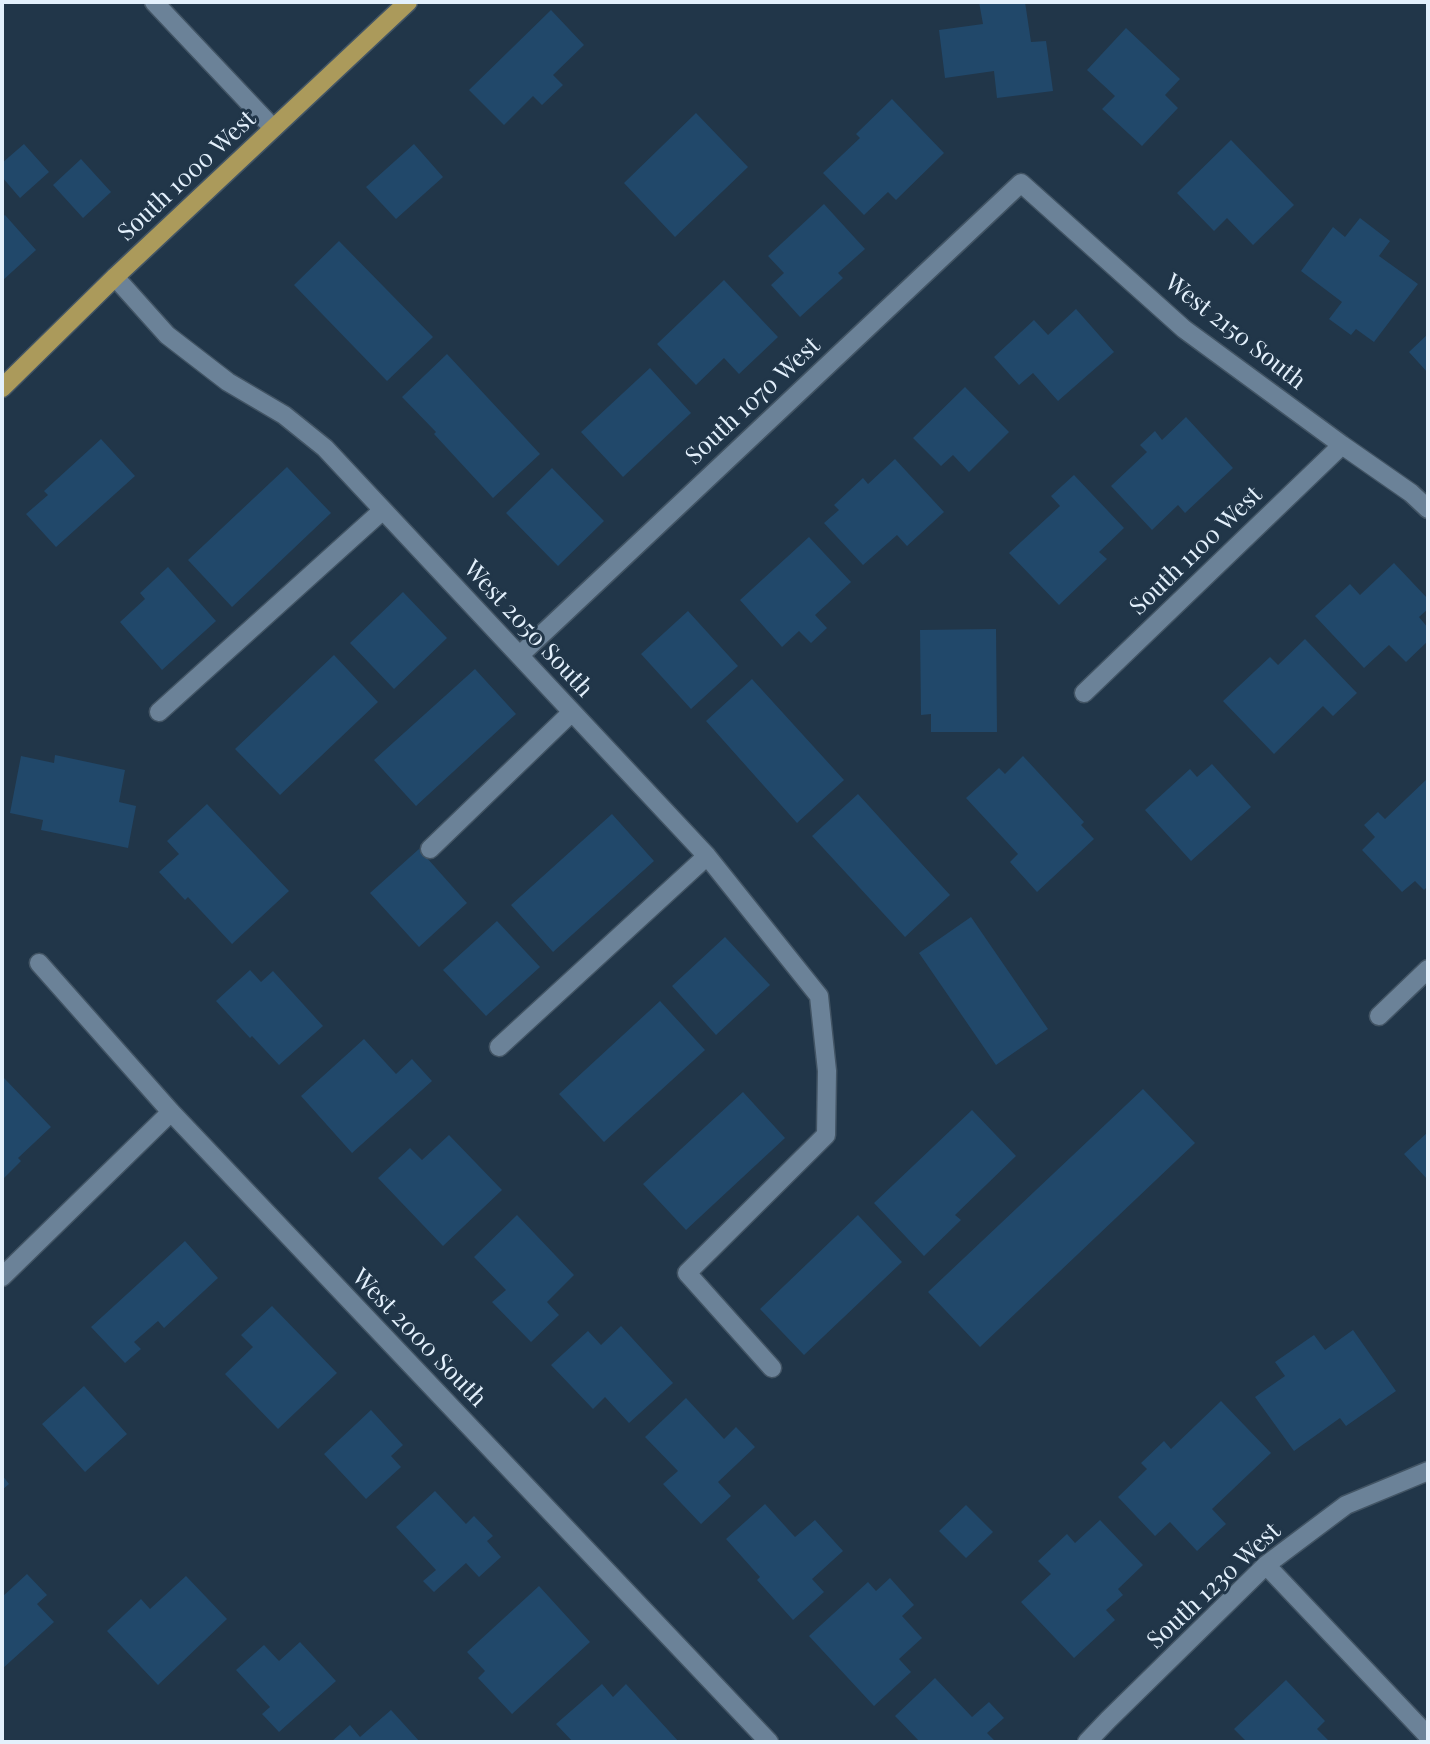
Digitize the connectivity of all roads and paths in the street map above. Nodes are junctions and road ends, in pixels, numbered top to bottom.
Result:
1 (154, 2) edge
2 (408, 2) edge
3 (273, 128) junction
4 (1021, 183) joint
5 (115, 277) junction
6 (2, 388) edge
7 (1342, 445) junction
8 (1428, 509) edge
9 (383, 510) junction
10 (520, 655) junction
11 (1084, 693) dead end
12 (159, 712) dead end
13 (572, 712) junction
14 (430, 849) dead end
15 (707, 856) junction
16 (40, 963) dead end
17 (1428, 970) edge
18 (1379, 1016) dead end
19 (499, 1047) dead end
20 (171, 1112) junction
21 (2, 1277) edge
22 (772, 1368) dead end
23 (1428, 1471) edge
24 (1266, 1565) junction
25 (1428, 1735) edge
26 (769, 1742) edge
27 (1087, 1742) edge

1 - 3 street
2 - 3 main road, South 1000 West
3 - 5 main road, South 1000 West
4 - 7 street, West 2150 South
4 - 10 street, South 1070 West
5 - 6 main road, South 1000 West
5 - 9 street, West 2050 South
7 - 8 street, West 2150 South
7 - 11 street, South 1100 West
9 - 10 street, West 2050 South
9 - 12 street
10 - 13 street, West 2050 South
13 - 14 street
13 - 15 street, West 2050 South
15 - 19 street
15 - 22 street, West 2050 South
16 - 20 street, West 2000 South
17 - 18 street
20 - 21 street
20 - 26 street, West 2000 South
23 - 24 street, South 1230 West
24 - 25 street
24 - 27 street, South 1230 West

